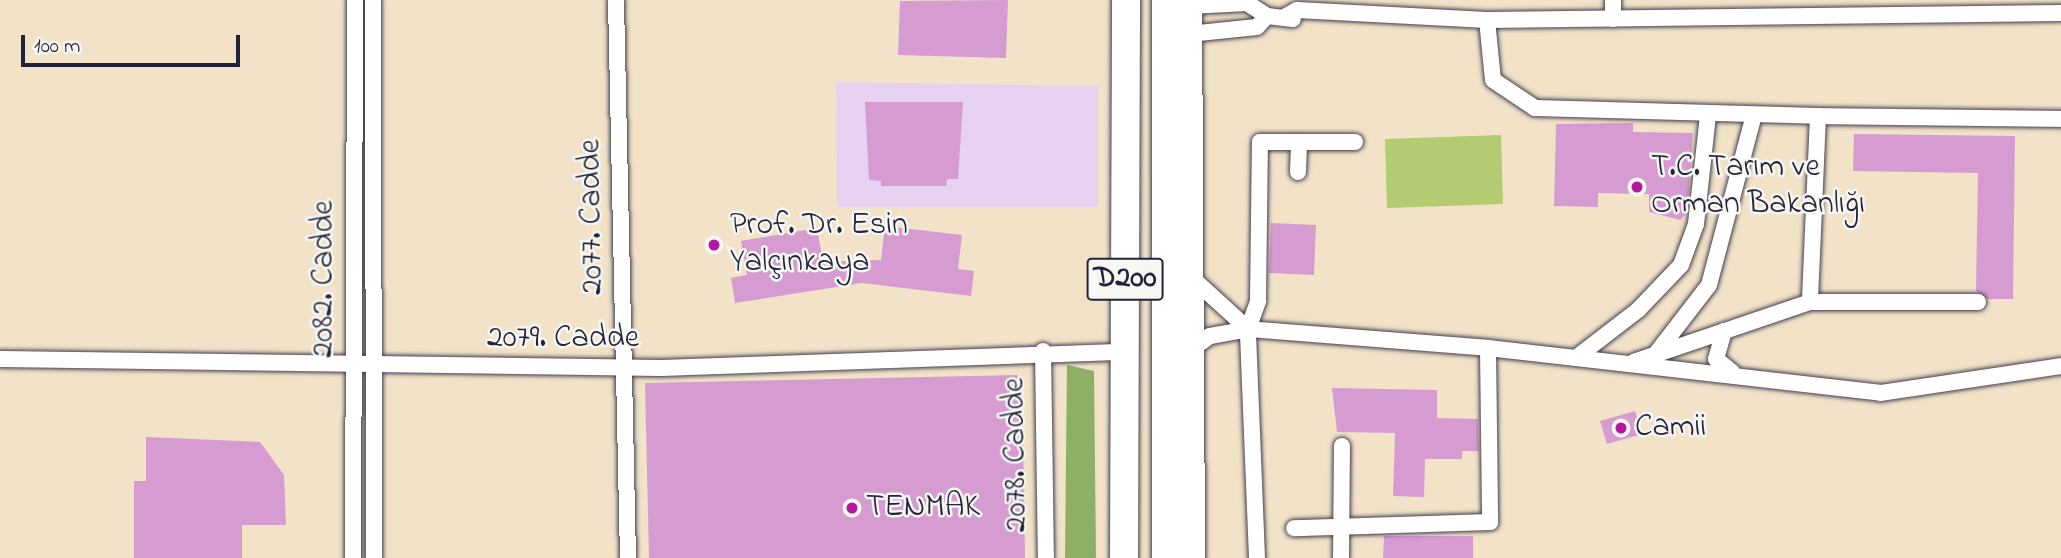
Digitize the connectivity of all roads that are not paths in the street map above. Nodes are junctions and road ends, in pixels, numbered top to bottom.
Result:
1 (355, 0) edge
2 (373, 0) edge
3 (616, 0) edge
4 (1126, 0) edge
5 (1613, 0) edge
6 (1936, 7) edge
7 (1183, 10) edge
8 (2061, 13) edge
9 (1267, 16) junction
10 (1614, 19) junction
11 (1487, 20) junction
12 (1708, 115) junction
13 (1754, 115) junction
14 (1818, 116) junction
15 (2061, 119) edge
16 (1299, 142) junction
17 (1354, 142) dead end
18 (1298, 172) dead end
19 (1192, 278) junction
20 (1810, 302) junction
21 (1978, 302) dead end
22 (1248, 329) junction
23 (1724, 331) junction
24 (1488, 348) junction
25 (1192, 349) junction
26 (1043, 351) junction
27 (1125, 352) junction
28 (1655, 355) junction
29 (1577, 357) junction
30 (0, 359) edge
31 (1634, 362) junction
32 (352, 366) junction
33 (373, 366) junction
34 (2061, 366) edge
35 (624, 368) junction
36 (1732, 372) junction
37 (1342, 446) dead end
38 (1341, 526) junction
39 (1294, 528) dead end
40 (353, 558) edge
41 (374, 558) edge
42 (628, 558) edge
43 (1046, 558) edge
44 (1124, 558) edge
45 (1166, 558) edge
46 (1191, 558) edge
47 (1256, 558) edge
48 (1341, 558) edge

1 - 32 street, 2082. Cadde
2 - 33 street, 2082. Cadde
3 - 35 street, 2077. Cadde
4 - 27 highway, D200
5 - 10 street
6 - 8 street
6 - 10 street
7 - 9 street
7 - 9 street
7 - 19 highway
7 - 45 highway, D200
9 - 11 street
10 - 11 street
11 - 12 street
12 - 13 street
12 - 29 street
13 - 14 street
13 - 28 street
14 - 15 street
14 - 20 street
16 - 17 street
16 - 18 street
16 - 22 street
19 - 22 street
19 - 25 highway
20 - 21 street
20 - 23 street
22 - 24 street
22 - 25 street
22 - 47 street
23 - 28 street
23 - 36 street
24 - 29 street
24 - 38 street
25 - 46 highway
26 - 27 street, 2079. Cadde
26 - 35 street, 2079. Cadde
26 - 43 street, 2078. Cadde
27 - 44 highway, D200
28 - 31 street
29 - 31 street
30 - 32 street, 2079. Cadde
31 - 36 street
32 - 33 street, 2079. Cadde
32 - 40 street, 2082. Cadde
33 - 35 street, 2079. Cadde
33 - 41 street, 2082. Cadde
34 - 36 street
35 - 42 street, 2077. Cadde
37 - 38 street
38 - 39 street
38 - 48 street

